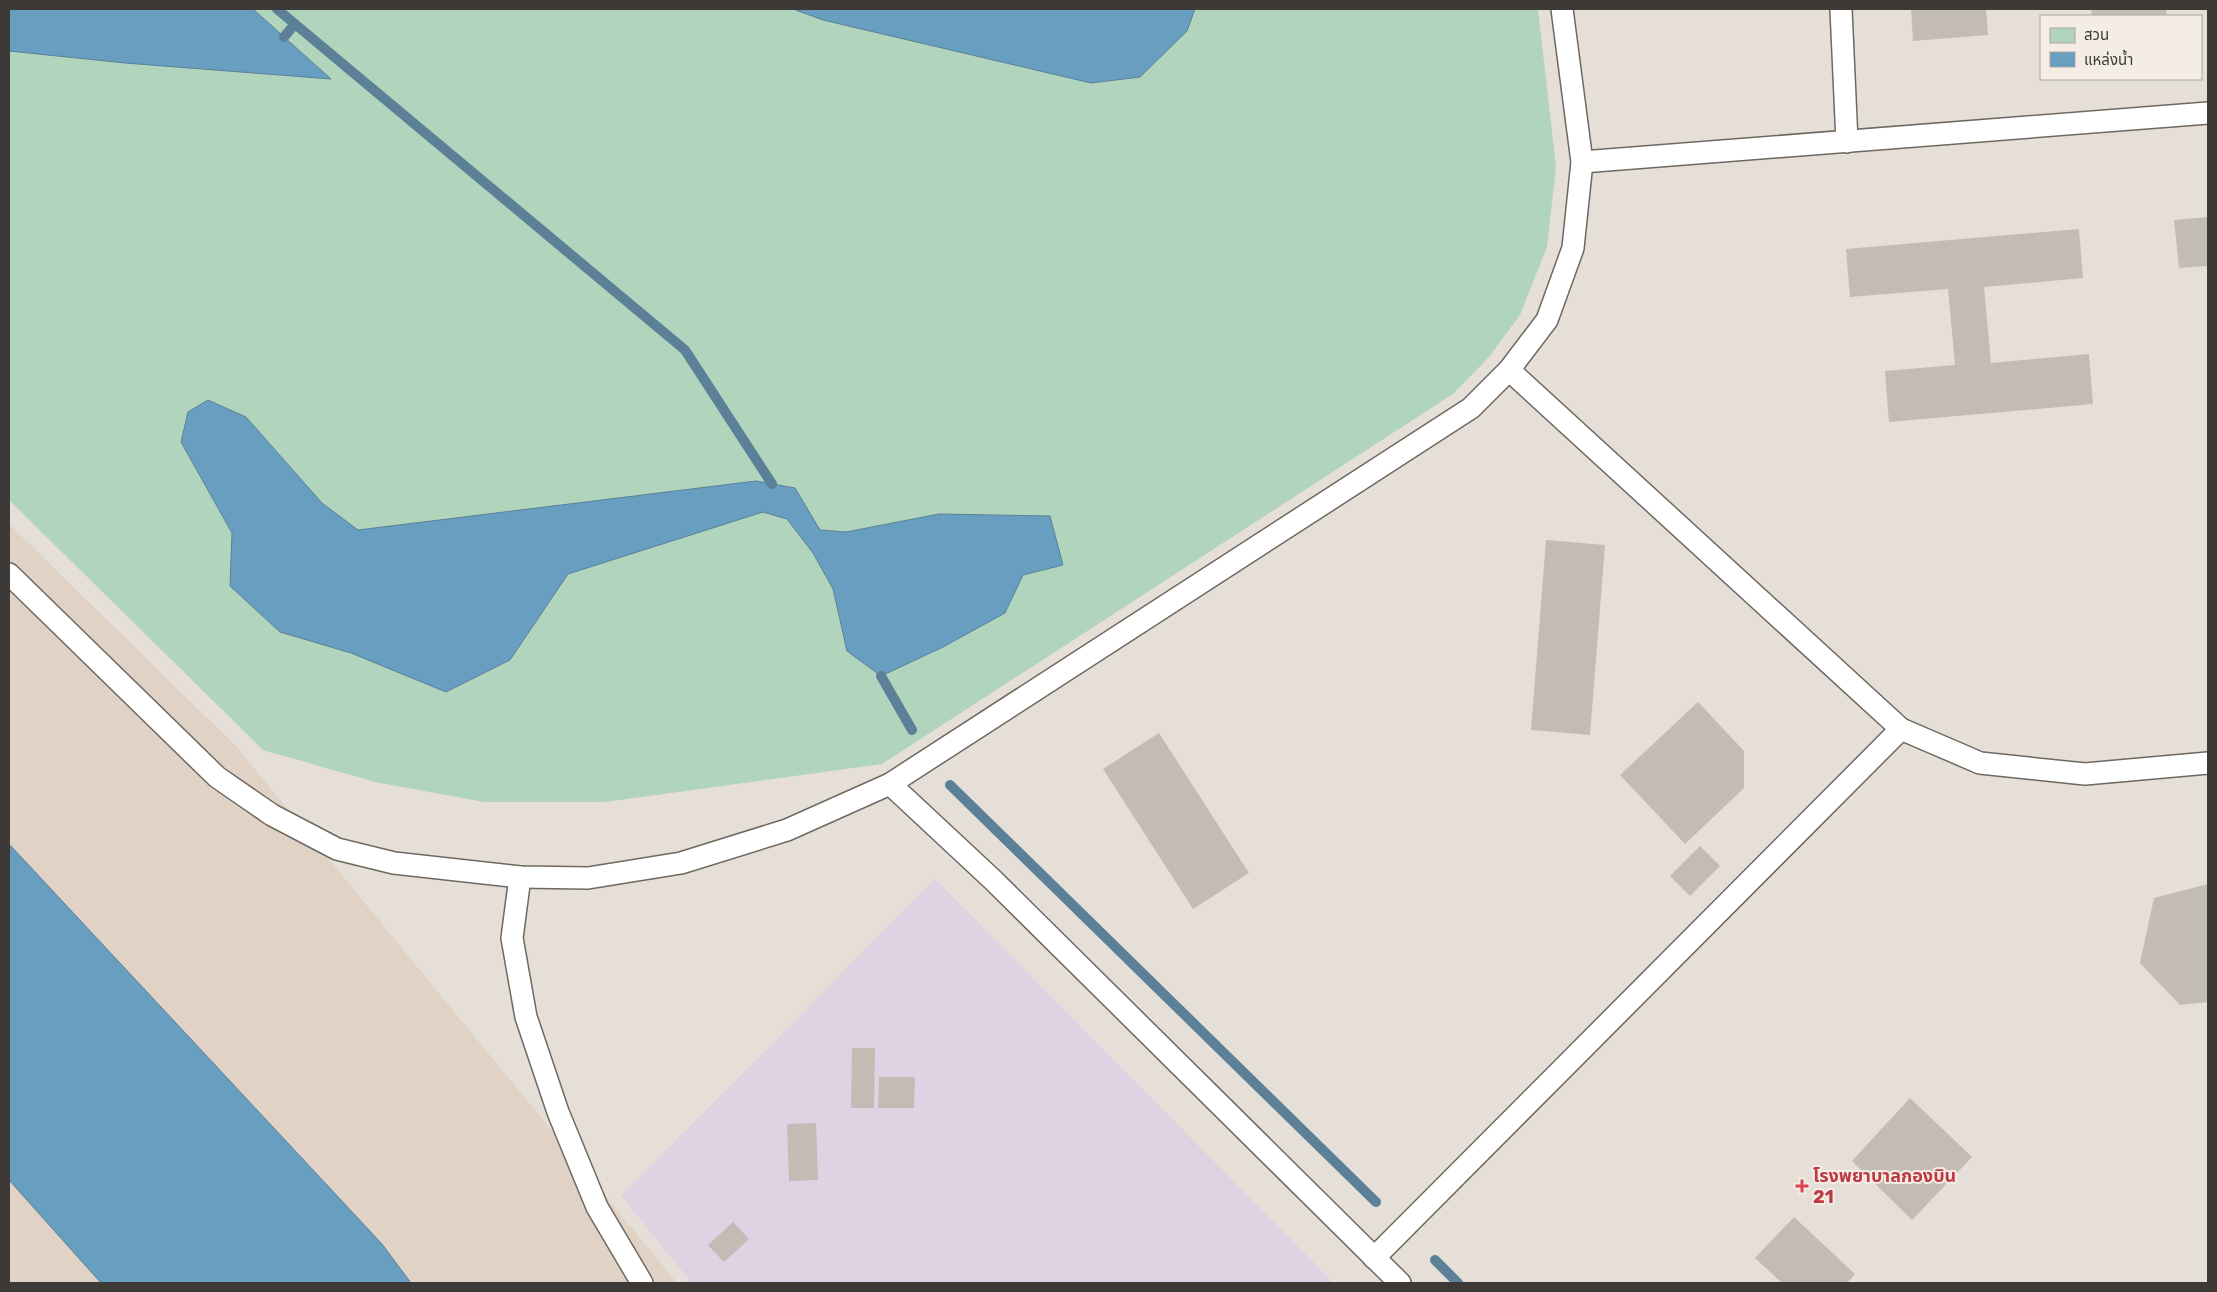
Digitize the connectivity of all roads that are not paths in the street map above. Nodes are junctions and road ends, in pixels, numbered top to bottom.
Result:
1 (1562, 9) edge
2 (1841, 9) edge
3 (2208, 113) edge
4 (1847, 142) junction
5 (1582, 162) junction
6 (1509, 370) junction
7 (9, 574) edge
8 (1901, 729) junction
9 (2208, 763) edge
10 (890, 784) junction
11 (520, 877) junction
12 (1374, 1258) junction
13 (642, 1283) edge
14 (1400, 1283) edge

1 - 5 lane
2 - 4 lane
3 - 4 lane
4 - 5 lane
5 - 6 lane
6 - 8 lane
6 - 10 lane
7 - 11 lane
8 - 9 lane
8 - 12 lane
10 - 11 lane
10 - 12 lane
11 - 13 lane
12 - 14 lane

